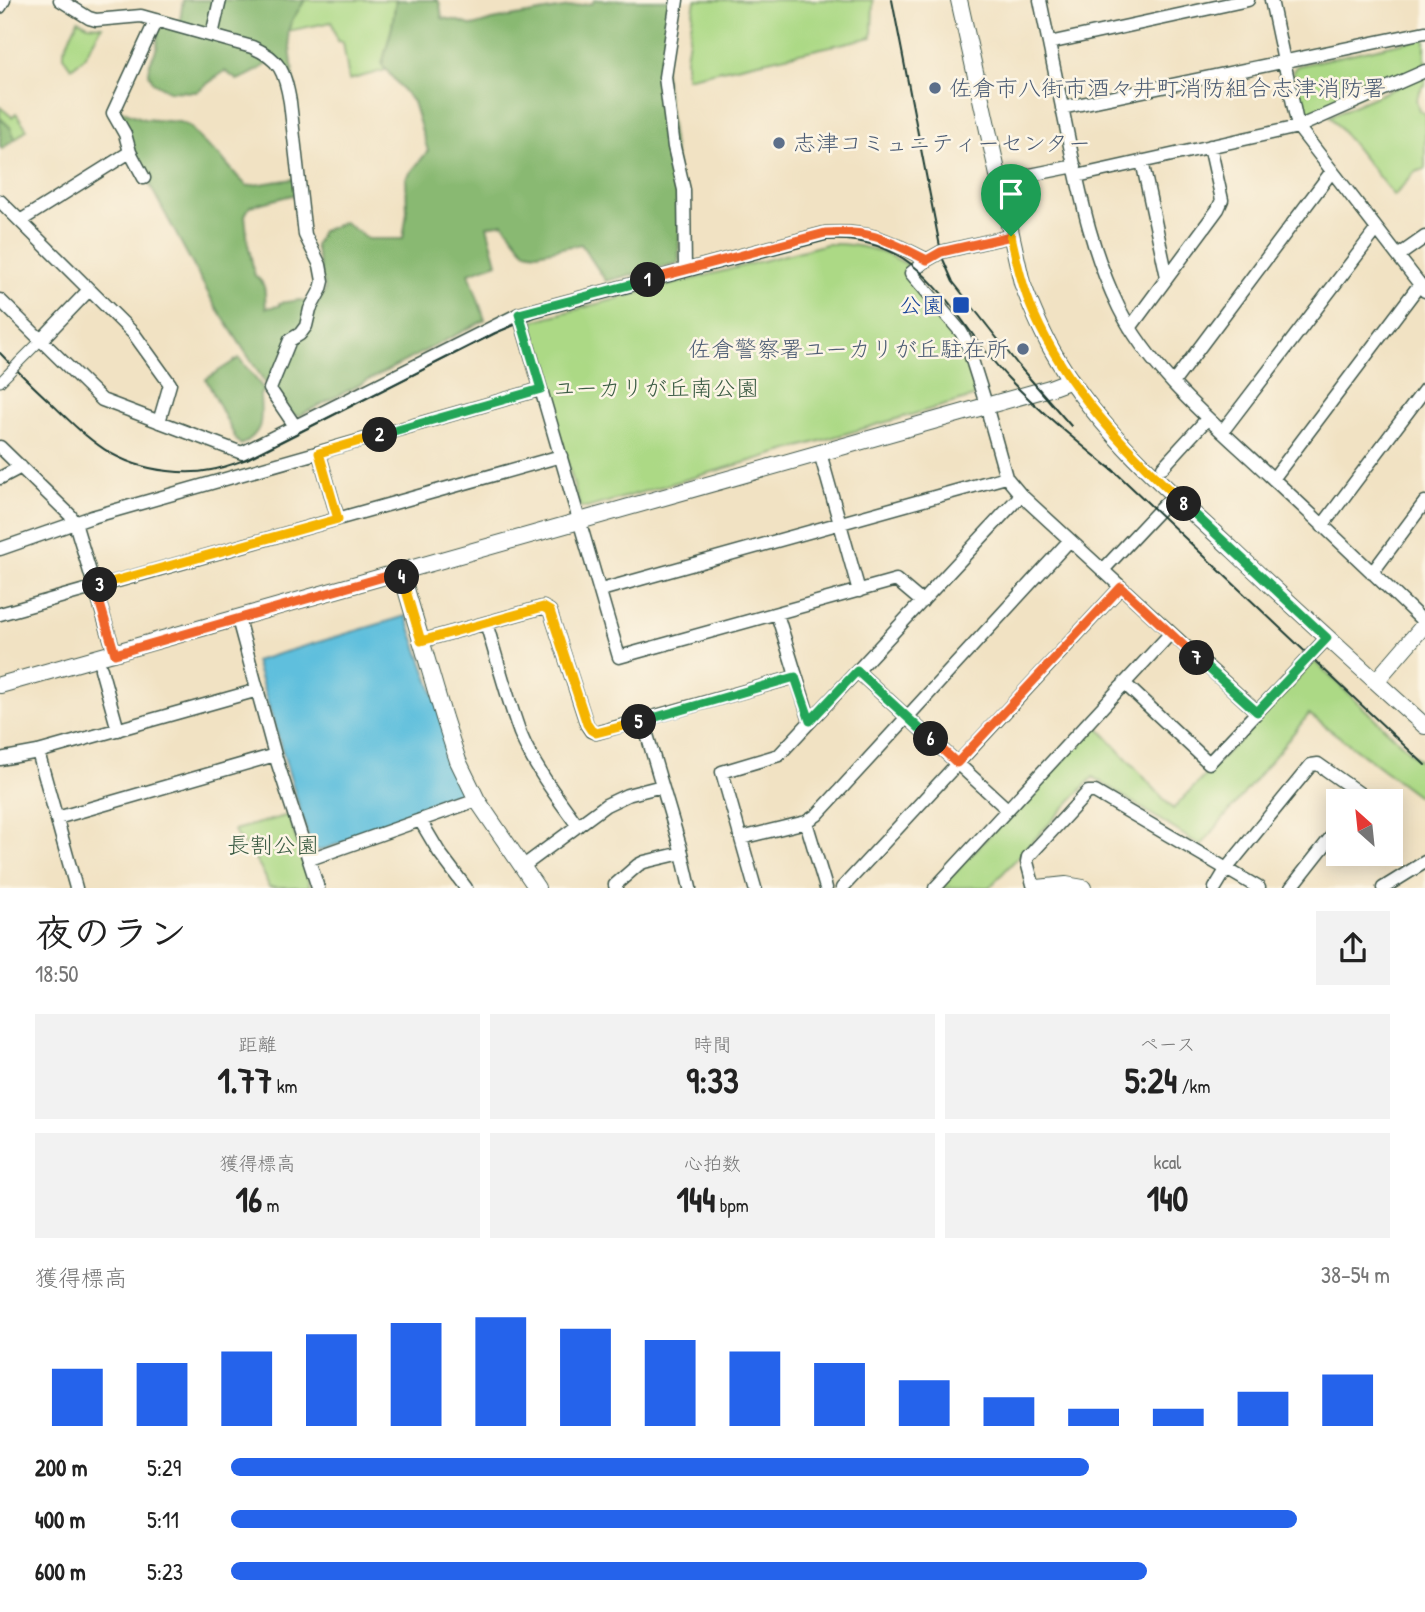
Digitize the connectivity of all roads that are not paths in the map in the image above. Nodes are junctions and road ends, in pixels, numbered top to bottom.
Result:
1 (4, 0) edge
2 (60, 0) edge
3 (220, 0) edge
4 (677, 0) edge
5 (958, 0) edge
6 (1040, 0) edge
7 (1248, 0) edge
8 (1271, 0) edge
9 (0, 7) edge
10 (156, 20) junction
11 (1425, 32) edge
12 (212, 35) junction
13 (1049, 43) junction
14 (1284, 61) junction
15 (1425, 71) edge
16 (1062, 108) junction
17 (1298, 127) junction
18 (1210, 146) junction
19 (130, 152) junction
20 (1142, 161) junction
21 (1076, 171) junction
22 (1332, 171) junction
23 (144, 178) dead end
24 (1010, 179) dead end
25 (0, 201) edge
26 (20, 221) junction
27 (1377, 229) junction
28 (1011, 236) junction
29 (1425, 237) edge
30 (1398, 256) junction
31 (927, 260) junction
32 (685, 270) junction
33 (1167, 277) junction
34 (1422, 288) edge
35 (89, 290) junction
36 (0, 300) edge
37 (519, 314) junction
38 (1130, 328) junction
39 (41, 340) junction
40 (1071, 380) junction
41 (0, 382) edge
42 (1173, 383) junction
43 (541, 389) junction
44 (1425, 389) edge
45 (986, 406) junction
46 (1207, 419) junction
47 (159, 422) junction
48 (295, 426) junction
49 (1222, 432) junction
50 (0, 447) edge
51 (319, 453) junction
52 (820, 453) junction
53 (561, 456) junction
54 (21, 467) junction
55 (1163, 467) dead end
56 (1006, 477) junction
57 (0, 478) edge
58 (1273, 479) junction
59 (1021, 495) junction
60 (1425, 502) edge
61 (1165, 504) dead end
62 (338, 519) junction
63 (580, 522) junction
64 (75, 523) junction
65 (840, 523) junction
66 (1322, 526) junction
67 (1070, 540) junction
68 (0, 549) edge
69 (1103, 570) junction
70 (401, 572) junction
71 (1372, 573) junction
72 (95, 587) junction
73 (1121, 587) junction
74 (601, 590) junction
75 (859, 591) junction
76 (922, 601) junction
77 (0, 614) edge
78 (777, 614) junction
79 (238, 619) junction
80 (486, 623) junction
81 (1425, 624) edge
82 (1171, 633) junction
83 (1327, 638) junction
84 (421, 641) junction
85 (115, 654) junction
86 (101, 669) dead end
87 (857, 671) junction
88 (795, 677) junction
89 (1376, 681) junction
90 (1124, 683) junction
91 (0, 685) edge
92 (258, 690) junction
93 (1257, 712) junction
94 (907, 717) junction
95 (643, 721) junction
96 (810, 721) junction
97 (1425, 726) edge
98 (118, 730) junction
99 (37, 752) junction
100 (275, 755) junction
101 (0, 759) edge
102 (957, 763) junction
103 (663, 786) junction
104 (1353, 789) edge
105 (477, 800) junction
106 (1007, 809) junction
107 (57, 818) junction
108 (420, 820) junction
109 (806, 821) junction
110 (578, 826) junction
111 (741, 838) junction
112 (1326, 844) edge
113 (682, 853) junction
114 (310, 859) junction
115 (1425, 862) edge
116 (522, 867) junction
117 (1227, 868) junction
118 (76, 887) edge
119 (318, 887) edge
120 (466, 887) edge
121 (537, 887) edge
122 (616, 887) edge
123 (690, 887) edge
124 (755, 887) edge
125 (826, 887) edge
126 (842, 887) edge
127 (935, 887) edge
128 (1036, 887) edge
129 (1083, 887) edge
130 (1215, 887) edge
131 (1259, 887) edge
132 (1292, 887) edge
133 (1383, 887) edge

1 - 9 street
2 - 10 street
3 - 12 street
4 - 32 street
5 - 28 street
6 - 13 street
7 - 13 street
8 - 14 street
10 - 12 street
10 - 19 street
11 - 14 street
12 - 48 street
13 - 16 street
14 - 16 street
14 - 17 street
15 - 17 street
16 - 21 street
17 - 18 street
17 - 22 street
18 - 20 street
18 - 33 street
19 - 23 street
19 - 26 street
20 - 21 street
20 - 33 street
21 - 24 street
21 - 38 street
22 - 27 street
22 - 42 street
25 - 26 street
26 - 35 street
27 - 30 street
27 - 49 street
28 - 31 street
28 - 40 street
29 - 30 street
30 - 34 street
31 - 32 street
31 - 45 street
32 - 37 street
33 - 38 street
34 - 58 street
35 - 39 street
35 - 47 street
36 - 39 street
37 - 43 street
37 - 48 street
38 - 42 street
39 - 41 street, bridge
39 - 47 street
40 - 45 street
40 - 83 street
42 - 46 street
43 - 51 street
43 - 53 street
44 - 66 street
45 - 52 street
45 - 56 street
46 - 49 street
46 - 55 street
47 - 48 street
49 - 58 street
50 - 54 street
51 - 62 street
51 - 64 street
52 - 63 street
52 - 65 street
53 - 62 street
53 - 63 street
54 - 57 street
54 - 64 street
56 - 59 street
56 - 65 street
58 - 66 street
59 - 67 street
59 - 76 street
60 - 71 street
61 - 69 street
62 - 72 street
63 - 70 street
63 - 74 street
64 - 68 street
64 - 72 street
65 - 74 street
65 - 75 street
66 - 71 street
67 - 69 street
67 - 94 street
69 - 73 street
70 - 79 street
70 - 84 street
71 - 81 street
72 - 77 street
72 - 85 street
73 - 82 street
73 - 102 street
74 - 78 street
75 - 76 street
75 - 78 street
76 - 87 street
78 - 88 street
79 - 85 street
79 - 92 street
80 - 84 street
80 - 95 street
80 - 110 street
81 - 89 street
82 - 90 street
82 - 93 street
83 - 89 street
83 - 93 street
84 - 105 street
85 - 91 street
86 - 98 street
87 - 94 street
87 - 96 street
88 - 95 street
88 - 96 street
89 - 97 street
90 - 93 street
90 - 106 street
92 - 98 street
92 - 100 street
94 - 102 street
94 - 109 street
95 - 103 street
96 - 111 street
98 - 99 street
99 - 101 street
99 - 107 street
100 - 107 street
100 - 114 street
102 - 106 street
102 - 126 street
103 - 110 street
103 - 113 street
104 - 117 street
105 - 108 street
105 - 116 street
106 - 127 street
107 - 118 street
108 - 114 street
108 - 120 street
109 - 111 street
109 - 125 street
110 - 116 street
111 - 124 street
112 - 132 street
113 - 122 street
113 - 123 street
114 - 119 street
115 - 133 street
116 - 121 street
117 - 128 street
117 - 130 street
117 - 131 street
128 - 129 street

